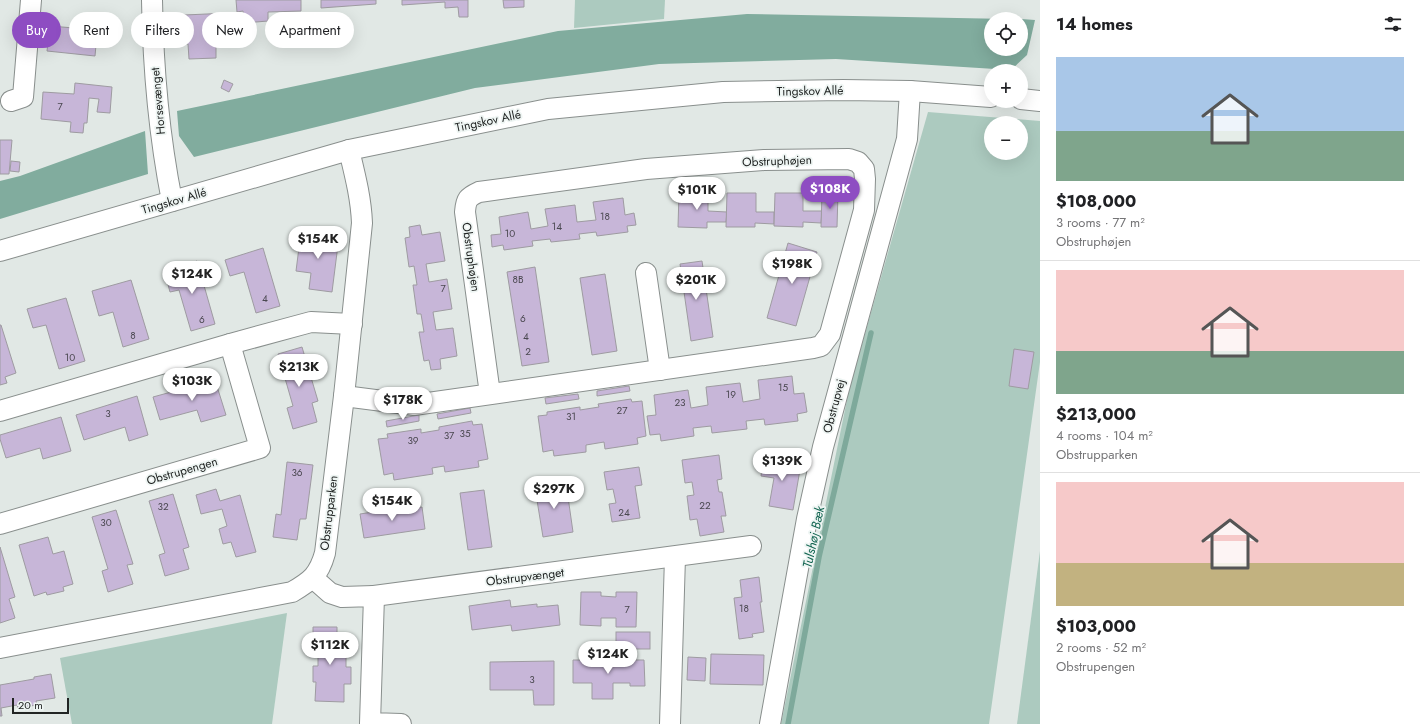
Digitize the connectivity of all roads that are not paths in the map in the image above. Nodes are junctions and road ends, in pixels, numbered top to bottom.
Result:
1 (31, 0) edge
2 (152, 0) edge
3 (910, 91) junction
4 (984, 96) edge
5 (1028, 100) edge
6 (10, 101) dead end
7 (1040, 101) edge
8 (350, 150) junction
9 (172, 201) junction
10 (0, 250) edge
11 (646, 272) dead end
12 (352, 324) junction
13 (230, 344) junction
14 (660, 370) junction
15 (490, 394) junction
16 (344, 396) junction
17 (0, 411) edge
18 (0, 524) edge
19 (751, 546) dead end
20 (675, 557) junction
21 (313, 578) junction
22 (374, 596) junction
23 (0, 648) edge
24 (402, 724) edge
25 (670, 724) edge
26 (770, 724) edge

1 - 6 street
2 - 9 street, Horsevænget
3 - 4 street, Tingskov Allé
3 - 8 street, Tingskov Allé
3 - 26 street, Obstrupvej
5 - 7 street
8 - 9 street, Tingskov Allé
8 - 12 street, Obstrupparken
9 - 10 street, Tingskov Allé
11 - 14 street
12 - 13 street
12 - 16 street, Obstrupparken
13 - 17 street
13 - 18 street, Obstrupengen
14 - 15 street, Obstruphøjen
14 - 15 street, Obstruphøjen
15 - 16 street, Obstruphøjen
16 - 21 street, Obstrupparken
19 - 20 street, Obstrupvænget
20 - 22 street, Obstrupvænget
20 - 25 street
21 - 22 street, Obstrupvænget
21 - 23 street, Obstrupparken
22 - 24 street

